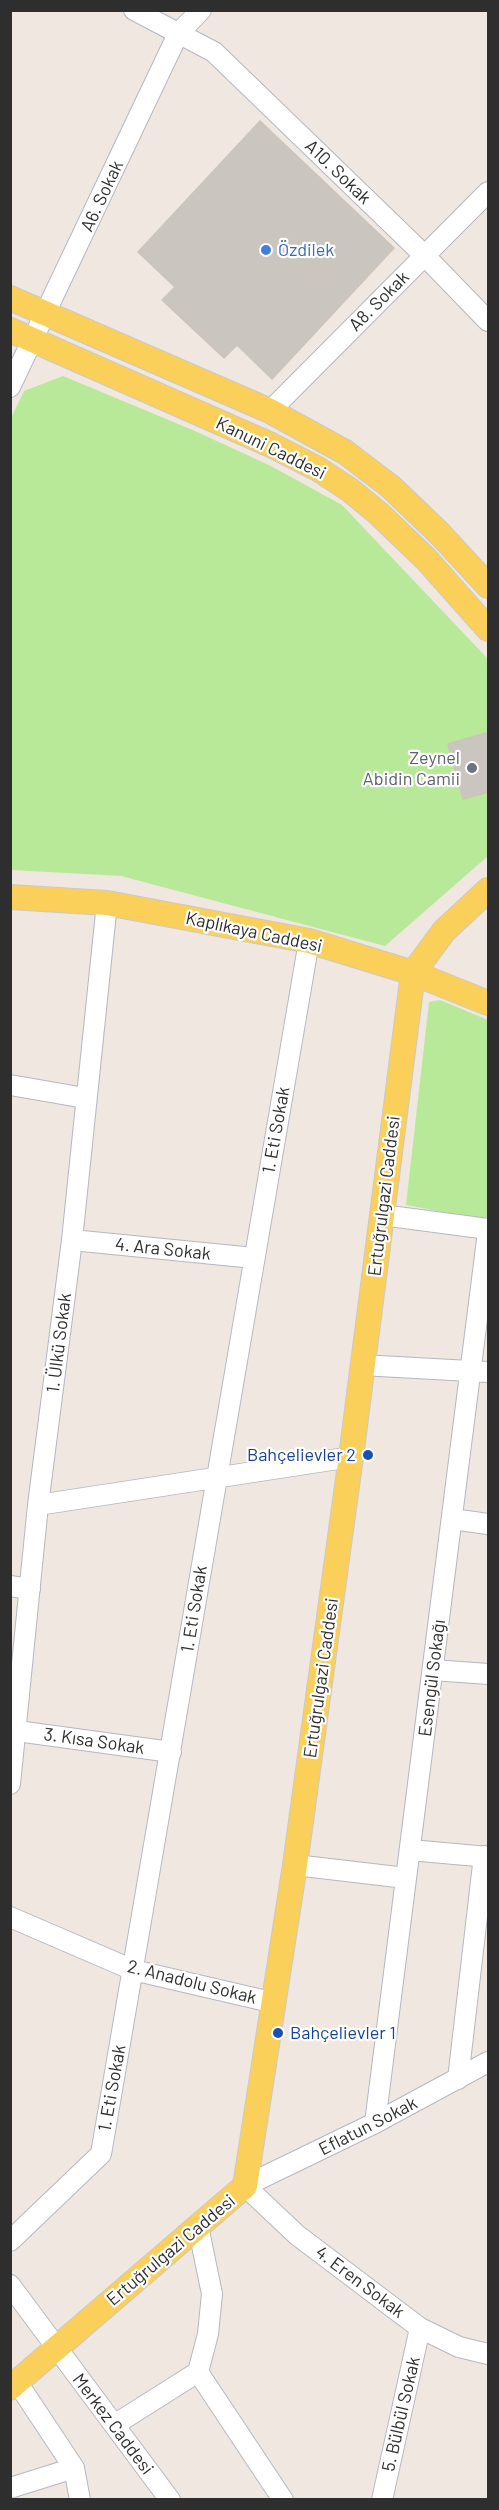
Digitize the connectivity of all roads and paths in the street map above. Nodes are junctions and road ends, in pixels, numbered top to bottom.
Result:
1 (134, 10) edge
2 (201, 10) edge
3 (178, 34) junction
4 (489, 192) edge
5 (424, 255) junction
6 (10, 298) edge
7 (47, 315) junction
8 (489, 321) edge
9 (10, 330) edge
10 (33, 340) junction
11 (10, 387) edge
12 (270, 411) junction
13 (488, 585) edge
14 (489, 628) edge
15 (489, 890) edge
16 (10, 897) edge
17 (107, 903) junction
18 (309, 941) junction
19 (413, 973) junction
20 (489, 1003) edge
21 (10, 1085) edge
22 (85, 1098) junction
23 (382, 1215) junction
24 (489, 1230) edge
25 (72, 1240) junction
26 (254, 1258) junction
27 (361, 1365) junction
28 (480, 1372) edge
29 (351, 1457) junction
30 (216, 1479) junction
31 (38, 1505) junction
32 (452, 1519) junction
33 (489, 1524) edge
34 (20, 1588) edge
35 (433, 1670) junction
36 (489, 1674) edge
37 (17, 1731) junction
38 (171, 1752) junction
39 (10, 1784) edge
40 (410, 1850) junction
41 (486, 1857) edge
42 (295, 1865) junction
43 (406, 1878) junction
44 (10, 1917) edge
45 (133, 1970) junction
46 (275, 2003) junction
47 (489, 2062) edge
48 (458, 2079) junction
49 (375, 2124) junction
50 (245, 2186) junction
51 (198, 2226) junction
52 (10, 2241) edge
53 (10, 2285) edge
54 (420, 2328) junction
55 (55, 2348) junction
56 (489, 2354) edge
57 (198, 2372) junction
58 (14, 2385) edge
59 (114, 2425) junction
60 (74, 2468) junction
61 (10, 2488) edge
62 (80, 2499) edge
63 (170, 2499) edge
64 (283, 2499) edge
65 (382, 2499) edge

1 - 3 street, A10. Sokak
2 - 3 street, A6. Sokak
3 - 5 street, A10. Sokak
3 - 7 street, A6. Sokak
4 - 5 street, A8. Sokak
5 - 8 street, A10. Sokak
5 - 12 street, A8. Sokak
6 - 7 main road, Kanuni Caddesi
7 - 10 street, A6. Sokak
7 - 12 main road, Kanuni Caddesi
9 - 10 main road, Kanuni Caddesi
10 - 11 street, A6. Sokak
10 - 14 main road, Kanuni Caddesi
12 - 13 main road, Kanuni Caddesi
15 - 19 main road, Ertuğrulgazi Caddesi
16 - 17 main road, Kaplıkaya Caddesi
17 - 18 main road, Kaplıkaya Caddesi
17 - 22 street, 1. Ülkü Sokak
18 - 19 main road, Kaplıkaya Caddesi
18 - 26 street, 1. Eti Sokak
19 - 20 main road, Kaplıkaya Caddesi
19 - 23 main road, Ertuğrulgazi Caddesi
21 - 22 street
22 - 25 street, 1. Ülkü Sokak
23 - 24 street
23 - 27 main road, Ertuğrulgazi Caddesi
24 - 28 street, Esengül Sokağı
25 - 26 street, 4. Ara Sokak
25 - 31 street, 1. Ülkü Sokak
26 - 30 street, 1. Eti Sokak
27 - 28 street
27 - 29 main road, Ertuğrulgazi Caddesi
28 - 32 street, Esengül Sokağı
29 - 30 street
29 - 42 main road, Ertuğrulgazi Caddesi
30 - 31 street
30 - 38 street, 1. Eti Sokak
31 - 34 street, 1. Ülkü Sokak
32 - 33 street
32 - 35 street, Esengül Sokağı
34 - 37 street, 1. Ülkü Sokak
35 - 36 street
35 - 40 street, Esengül Sokağı
37 - 38 street, 3. Kısa Sokak
37 - 39 street, 1. Ülkü Sokak
38 - 45 street, 1. Eti Sokak
40 - 41 street
40 - 43 street, Esengül Sokağı
41 - 48 street
42 - 43 street
42 - 46 main road, Ertuğrulgazi Caddesi
43 - 49 street, Esengül Sokağı
44 - 45 street, 2. Anadolu Sokak
45 - 46 street, 2. Anadolu Sokak
45 - 52 street, 1. Eti Sokak
46 - 50 main road, Ertuğrulgazi Caddesi
47 - 48 street, Eflatun Sokak
48 - 49 street, Eflatun Sokak
49 - 50 street, Eflatun Sokak
50 - 51 main road, Ertuğrulgazi Caddesi
50 - 54 street, 4. Eren Sokak
51 - 55 main road, Ertuğrulgazi Caddesi
51 - 57 street
53 - 55 street
54 - 56 street, 4. Eren Sokak
54 - 65 street, 5. Bülbül Sokak
55 - 58 main road, Ertuğrulgazi Caddesi
55 - 59 street, Merkez Caddesi
57 - 59 street
57 - 64 street
58 - 60 street
59 - 63 street, Merkez Caddesi
60 - 61 street
60 - 62 street

